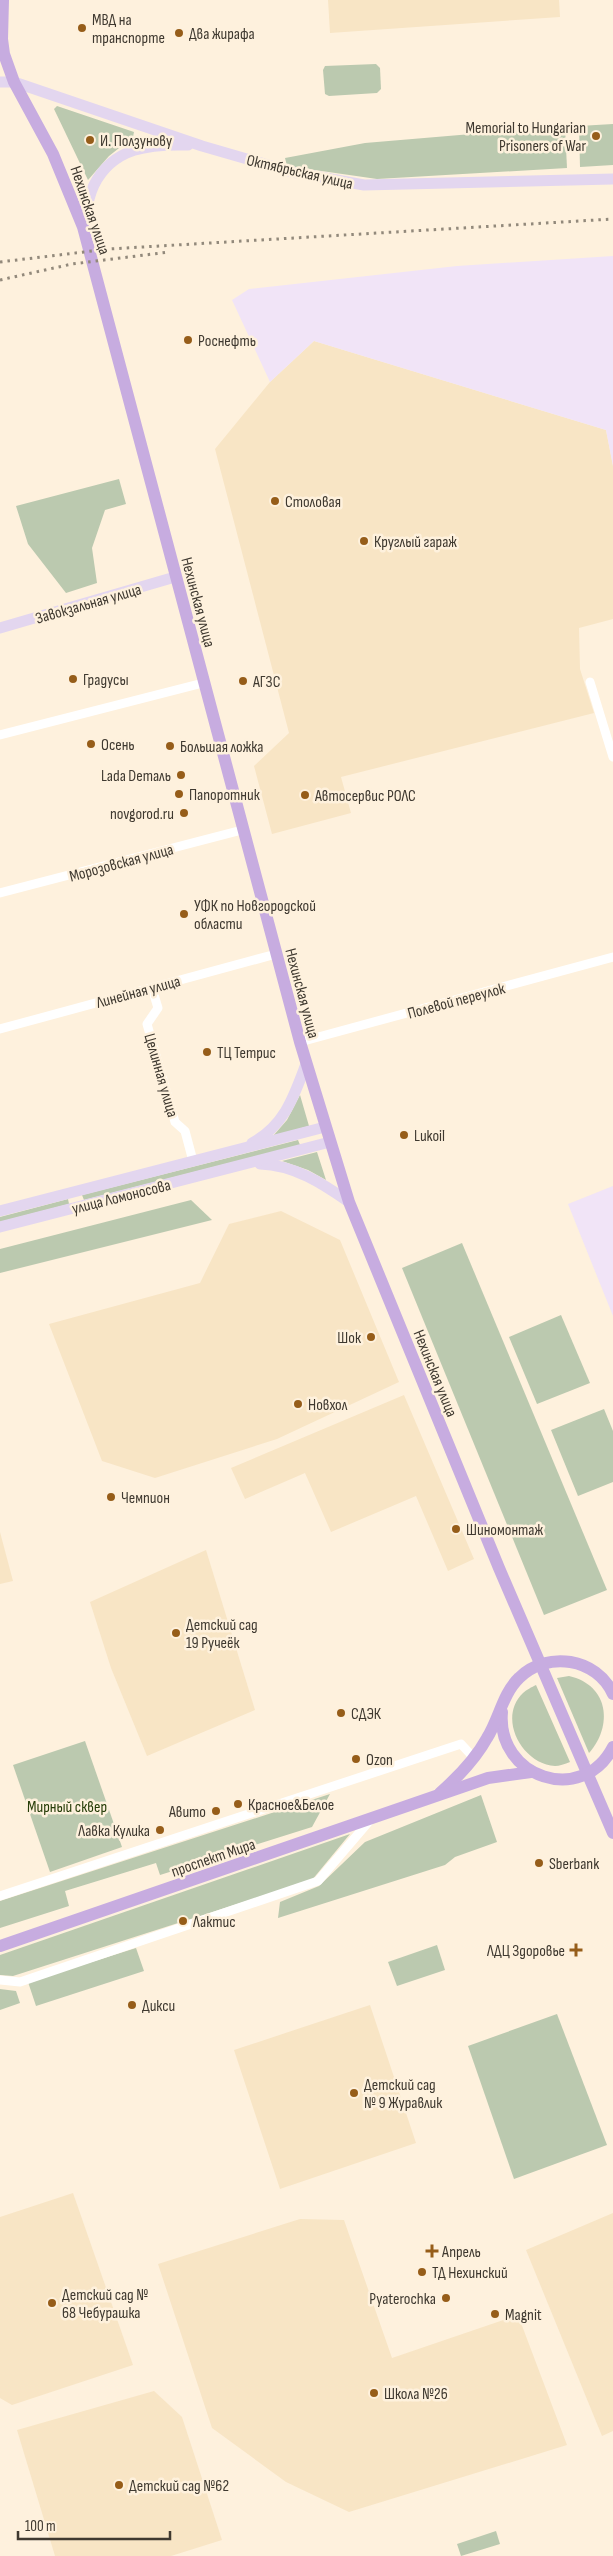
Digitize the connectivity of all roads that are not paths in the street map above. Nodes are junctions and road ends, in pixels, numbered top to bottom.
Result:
1 (4, 0) edge
2 (0, 82) edge
3 (14, 82) junction
4 (202, 146) junction
5 (613, 178) edge
6 (83, 227) junction
7 (175, 576) junction
8 (0, 628) edge
9 (203, 682) junction
10 (590, 682) dead end
11 (0, 735) edge
12 (613, 757) edge
13 (242, 830) junction
14 (0, 893) edge
15 (276, 954) junction
16 (613, 958) edge
17 (152, 988) junction
18 (0, 1029) edge
19 (300, 1042) junction
20 (306, 1064) junction
21 (325, 1127) junction
22 (330, 1142) junction
23 (234, 1150) junction
24 (193, 1161) junction
25 (243, 1165) junction
26 (73, 1192) junction
27 (349, 1202) junction
28 (77, 1208) junction
29 (0, 1211) edge
30 (0, 1227) edge
31 (540, 1664) junction
32 (607, 1677) edge
33 (613, 1694) edge
34 (502, 1709) junction
35 (613, 1747) edge
36 (474, 1758) junction
37 (531, 1772) junction
38 (587, 1773) junction
39 (436, 1796) junction
40 (372, 1819) junction
41 (613, 1833) edge
42 (0, 1896) edge
43 (0, 1946) edge
44 (0, 1980) edge

1 - 3 main road, Нехинская улица
2 - 3 main road, Октябрьская улица
3 - 4 main road, Октябрьская улица
3 - 6 main road, Нехинская улица
4 - 5 main road, Октябрьская улица
4 - 6 main road
6 - 7 main road, Нехинская улица
7 - 8 main road, Завокзальная улица
7 - 9 main road, Нехинская улица
9 - 11 street
9 - 13 main road, Нехинская улица
10 - 12 street
13 - 14 street, Морозовская улица
13 - 15 main road, Нехинская улица
15 - 17 street, Линейная улица
15 - 19 main road, Нехинская улица
16 - 19 street, Полевой переулок
17 - 18 street, Линейная улица
17 - 24 street, Целинная улица
19 - 20 main road, Нехинская улица
20 - 21 main road, Нехинская улица
20 - 23 main road, улица Ломоносова
21 - 22 main road, Нехинская улица
21 - 23 main road, улица Ломоносова
22 - 25 main road, улица Ломоносова
22 - 27 main road, Нехинская улица
23 - 24 main road, улица Ломоносова
24 - 26 main road, улица Ломоносова
25 - 27 main road, улица Ломоносова
25 - 28 main road, улица Ломоносова
26 - 28 main road
26 - 29 main road, улица Ломоносова
27 - 31 main road, Нехинская улица
28 - 30 main road, улица Ломоносова
31 - 32 main road, проспект Мира
31 - 34 main road, проспект Мира
31 - 38 main road, Нехинская улица
32 - 33 main road, проспект Мира
34 - 36 main road, проспект Мира
34 - 37 main road, проспект Мира
35 - 38 main road, проспект Мира
36 - 39 main road, проспект Мира
36 - 42 street
37 - 38 main road, проспект Мира
37 - 39 main road, проспект Мира
38 - 41 main road, Нехинская улица
39 - 40 main road, проспект Мира
40 - 43 main road, проспект Мира
40 - 44 street

